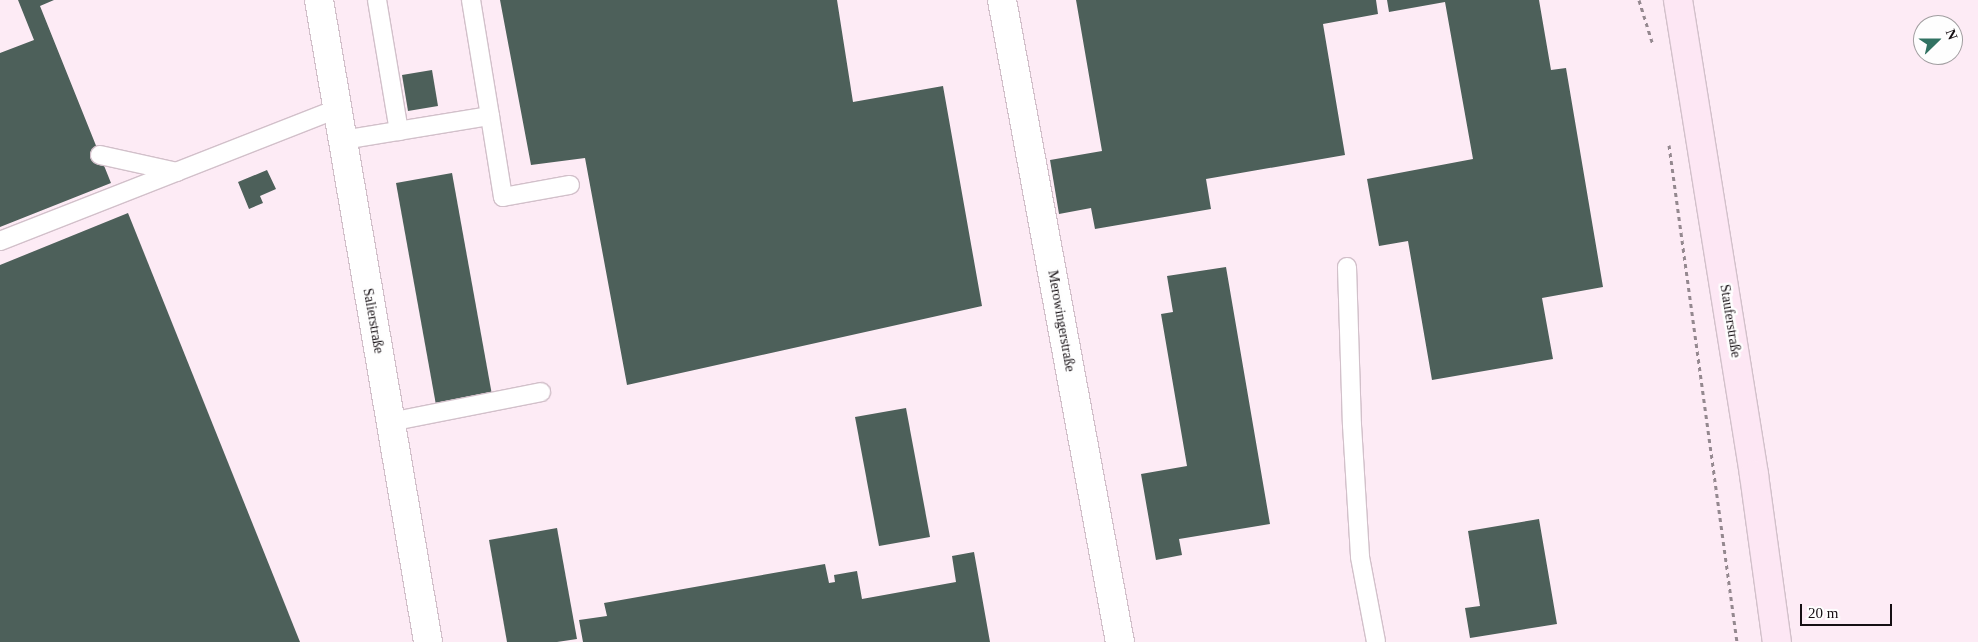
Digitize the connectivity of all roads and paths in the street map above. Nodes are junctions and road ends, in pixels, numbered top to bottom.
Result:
1 (319, 0) edge
2 (377, 0) edge
3 (470, 0) edge
4 (1002, 0) edge
5 (1639, 0) edge
6 (1678, 0) edge
7 (1654, 46) dead end
8 (337, 108) junction
9 (490, 116) junction
10 (399, 130) junction
11 (343, 140) junction
12 (1668, 144) dead end
13 (100, 155) dead end
14 (177, 172) junction
15 (570, 185) dead end
16 (0, 241) edge
17 (1347, 267) dead end
18 (541, 392) dead end
19 (390, 422) junction
20 (428, 642) edge
21 (1120, 642) edge
22 (1376, 642) edge
23 (1737, 642) edge
24 (1777, 642) edge

1 - 8 street, Salierstraße
2 - 10 lane
3 - 9 lane
4 - 21 street, Merowingerstraße
5 - 7 path
6 - 24 main road, Stauferstraße
8 - 11 street, Salierstraße
8 - 14 lane
9 - 10 lane
9 - 15 lane
10 - 11 lane
11 - 19 street, Salierstraße
12 - 23 path
13 - 14 lane
14 - 16 lane
17 - 22 lane
18 - 19 lane
19 - 20 street, Salierstraße

